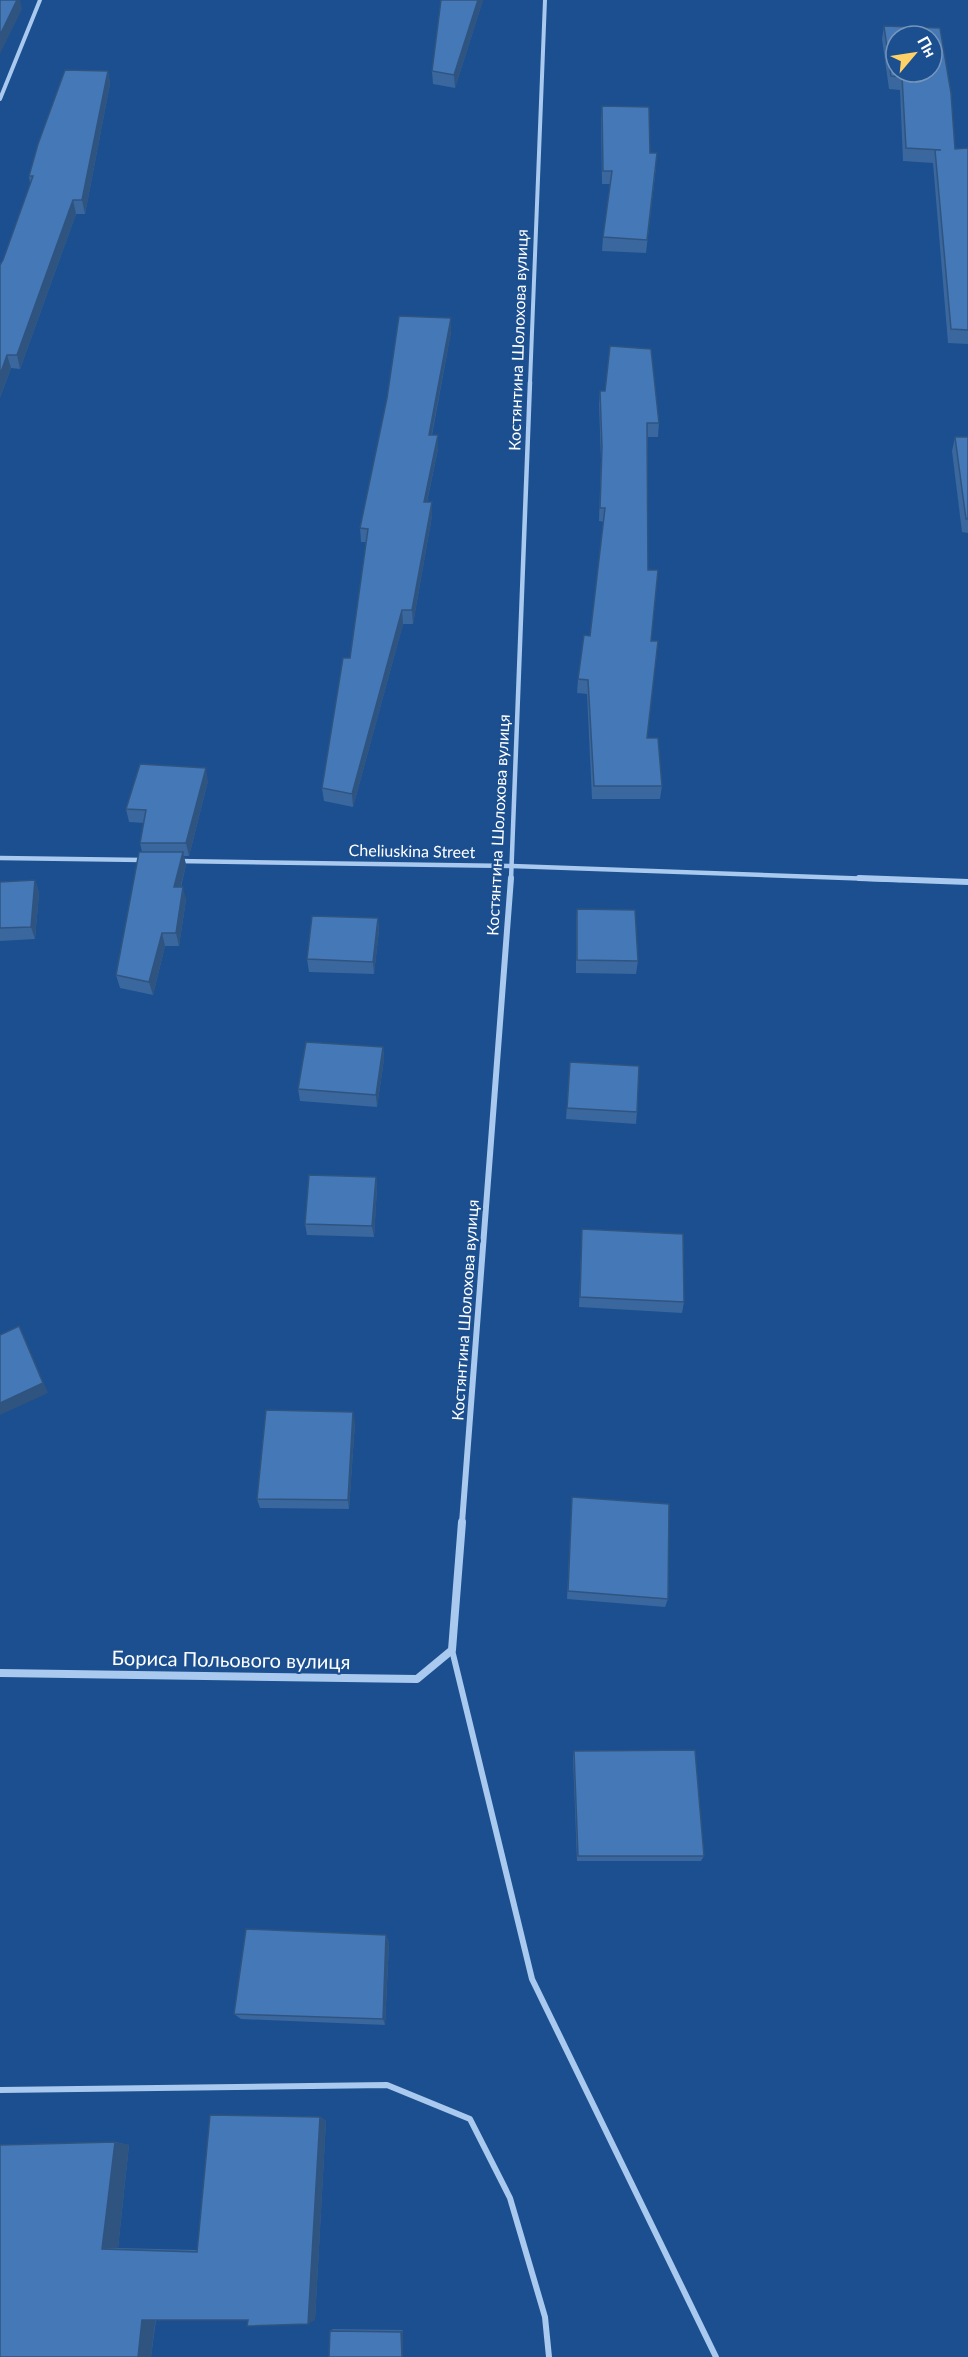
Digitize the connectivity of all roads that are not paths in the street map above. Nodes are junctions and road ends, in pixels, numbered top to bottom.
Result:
1 (40, 0) edge
2 (545, 0) edge
3 (0, 99) edge
4 (0, 858) edge
5 (155, 860) edge
6 (167, 861) edge
7 (512, 866) junction
8 (968, 882) edge
9 (452, 1650) junction
10 (0, 1673) edge
11 (0, 2090) edge
12 (549, 2357) edge
13 (716, 2357) edge

1 - 3 street
2 - 7 street, Костянтина Шолохова вулиця
4 - 5 street
6 - 7 street, Cheliuskina Street
7 - 8 street, Cheliuskina Street
7 - 9 street, Костянтина Шолохова вулиця
9 - 10 street, Бориса Польового вулиця
9 - 13 lane
11 - 12 lane

